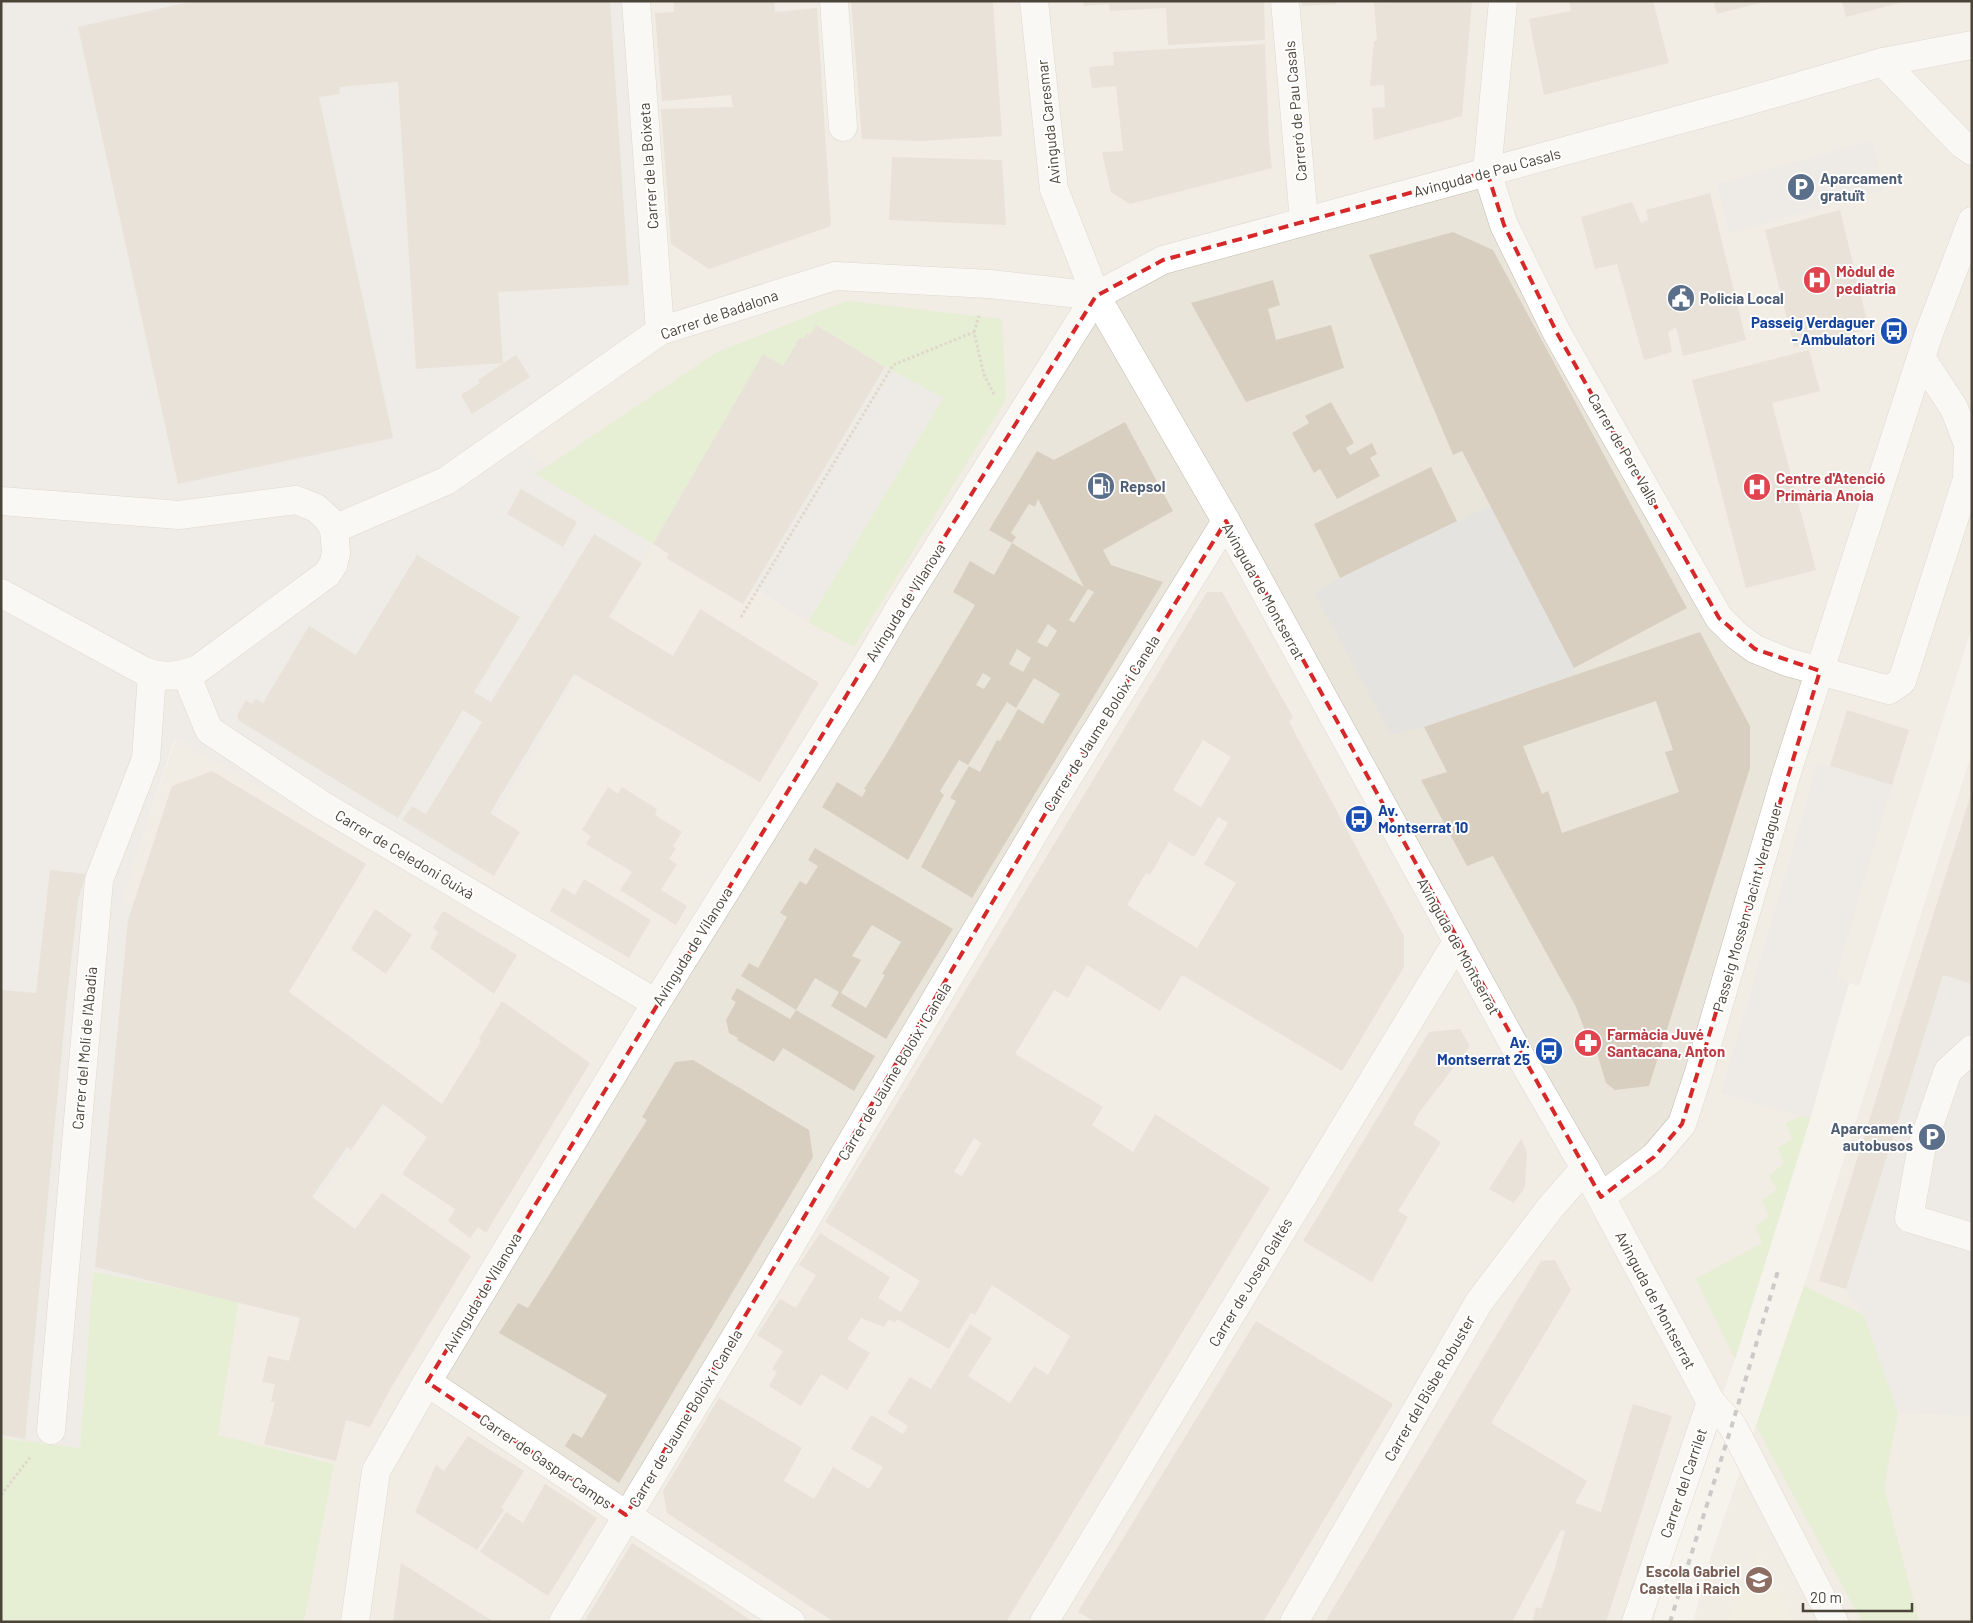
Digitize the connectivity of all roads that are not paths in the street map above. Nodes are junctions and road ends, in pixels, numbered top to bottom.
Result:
1 (636, 1) edge
2 (834, 1) edge
3 (1034, 1) edge
4 (1286, 1) edge
5 (1503, 1) edge
6 (1972, 45) edge
7 (1883, 62) junction
8 (843, 127) dead end
9 (1972, 151) edge
10 (1487, 172) junction
11 (1304, 221) junction
12 (1972, 222) edge
13 (1096, 296) junction
14 (660, 331) junction
15 (1921, 358) junction
16 (1, 500) edge
17 (1226, 521) junction
18 (334, 529) junction
19 (1, 593) edge
20 (1820, 671) junction
21 (186, 674) junction
22 (152, 675) junction
23 (1457, 942) junction
24 (656, 1003) junction
25 (1972, 1049) edge
26 (1585, 1168) junction
27 (1601, 1197) junction
28 (1972, 1237) edge
29 (427, 1382) junction
30 (1711, 1402) junction
31 (51, 1430) road end
32 (626, 1515) junction
33 (355, 1622) edge
34 (563, 1622) edge
35 (791, 1622) edge
36 (1044, 1622) edge
37 (1294, 1622) edge
38 (1636, 1622) edge
39 (1834, 1622) edge

1 - 14 street, Carrer de la Boixeta
2 - 8 street
3 - 13 street, Avinguda Caresmar
4 - 11 street, Carreró de Pau Casals
5 - 10 street
6 - 7 street, Avinguda de Pau Casals
7 - 9 street
7 - 10 street, Avinguda de Pau Casals
10 - 11 street, Avinguda de Pau Casals
10 - 20 street, Carrer de Pere Valls
11 - 13 street, Avinguda de Pau Casals
12 - 15 street, Passeig Mossèn Jacint Verdaguer
13 - 14 street, Carrer de Badalona
13 - 17 street, Avinguda de Montserrat
13 - 24 street, Avinguda de Vilanova
14 - 18 street, Carrer de Badalona
15 - 20 street, Passeig Mossèn Jacint Verdaguer
15 - 20 street
16 - 18 street
17 - 23 street, Avinguda de Montserrat
17 - 32 street, Carrer de Jaume Boloix i Canela
18 - 21 street
19 - 22 street
20 - 27 street, Passeig Mossèn Jacint Verdaguer
21 - 22 street
21 - 24 street, Carrer de Celedoni Guixà
22 - 31 street, Carrer del Molí de l'Abadia
23 - 26 street, Avinguda de Montserrat
23 - 36 street, Carrer de Josep Galtés
24 - 29 street, Avinguda de Vilanova
25 - 28 street
26 - 27 street, Avinguda de Montserrat
26 - 37 street, Carrer del Bisbe Robuster
27 - 30 street, Avinguda de Montserrat
29 - 32 street, Carrer de Gaspar Camps
29 - 33 street, Avinguda de Vilanova
30 - 38 street, Carrer del Carrilet
30 - 39 street, Avinguda de Montserrat
32 - 34 street, Carrer de Jaume Boloix i Canela
32 - 35 street, Carrer de Gaspar Camps

